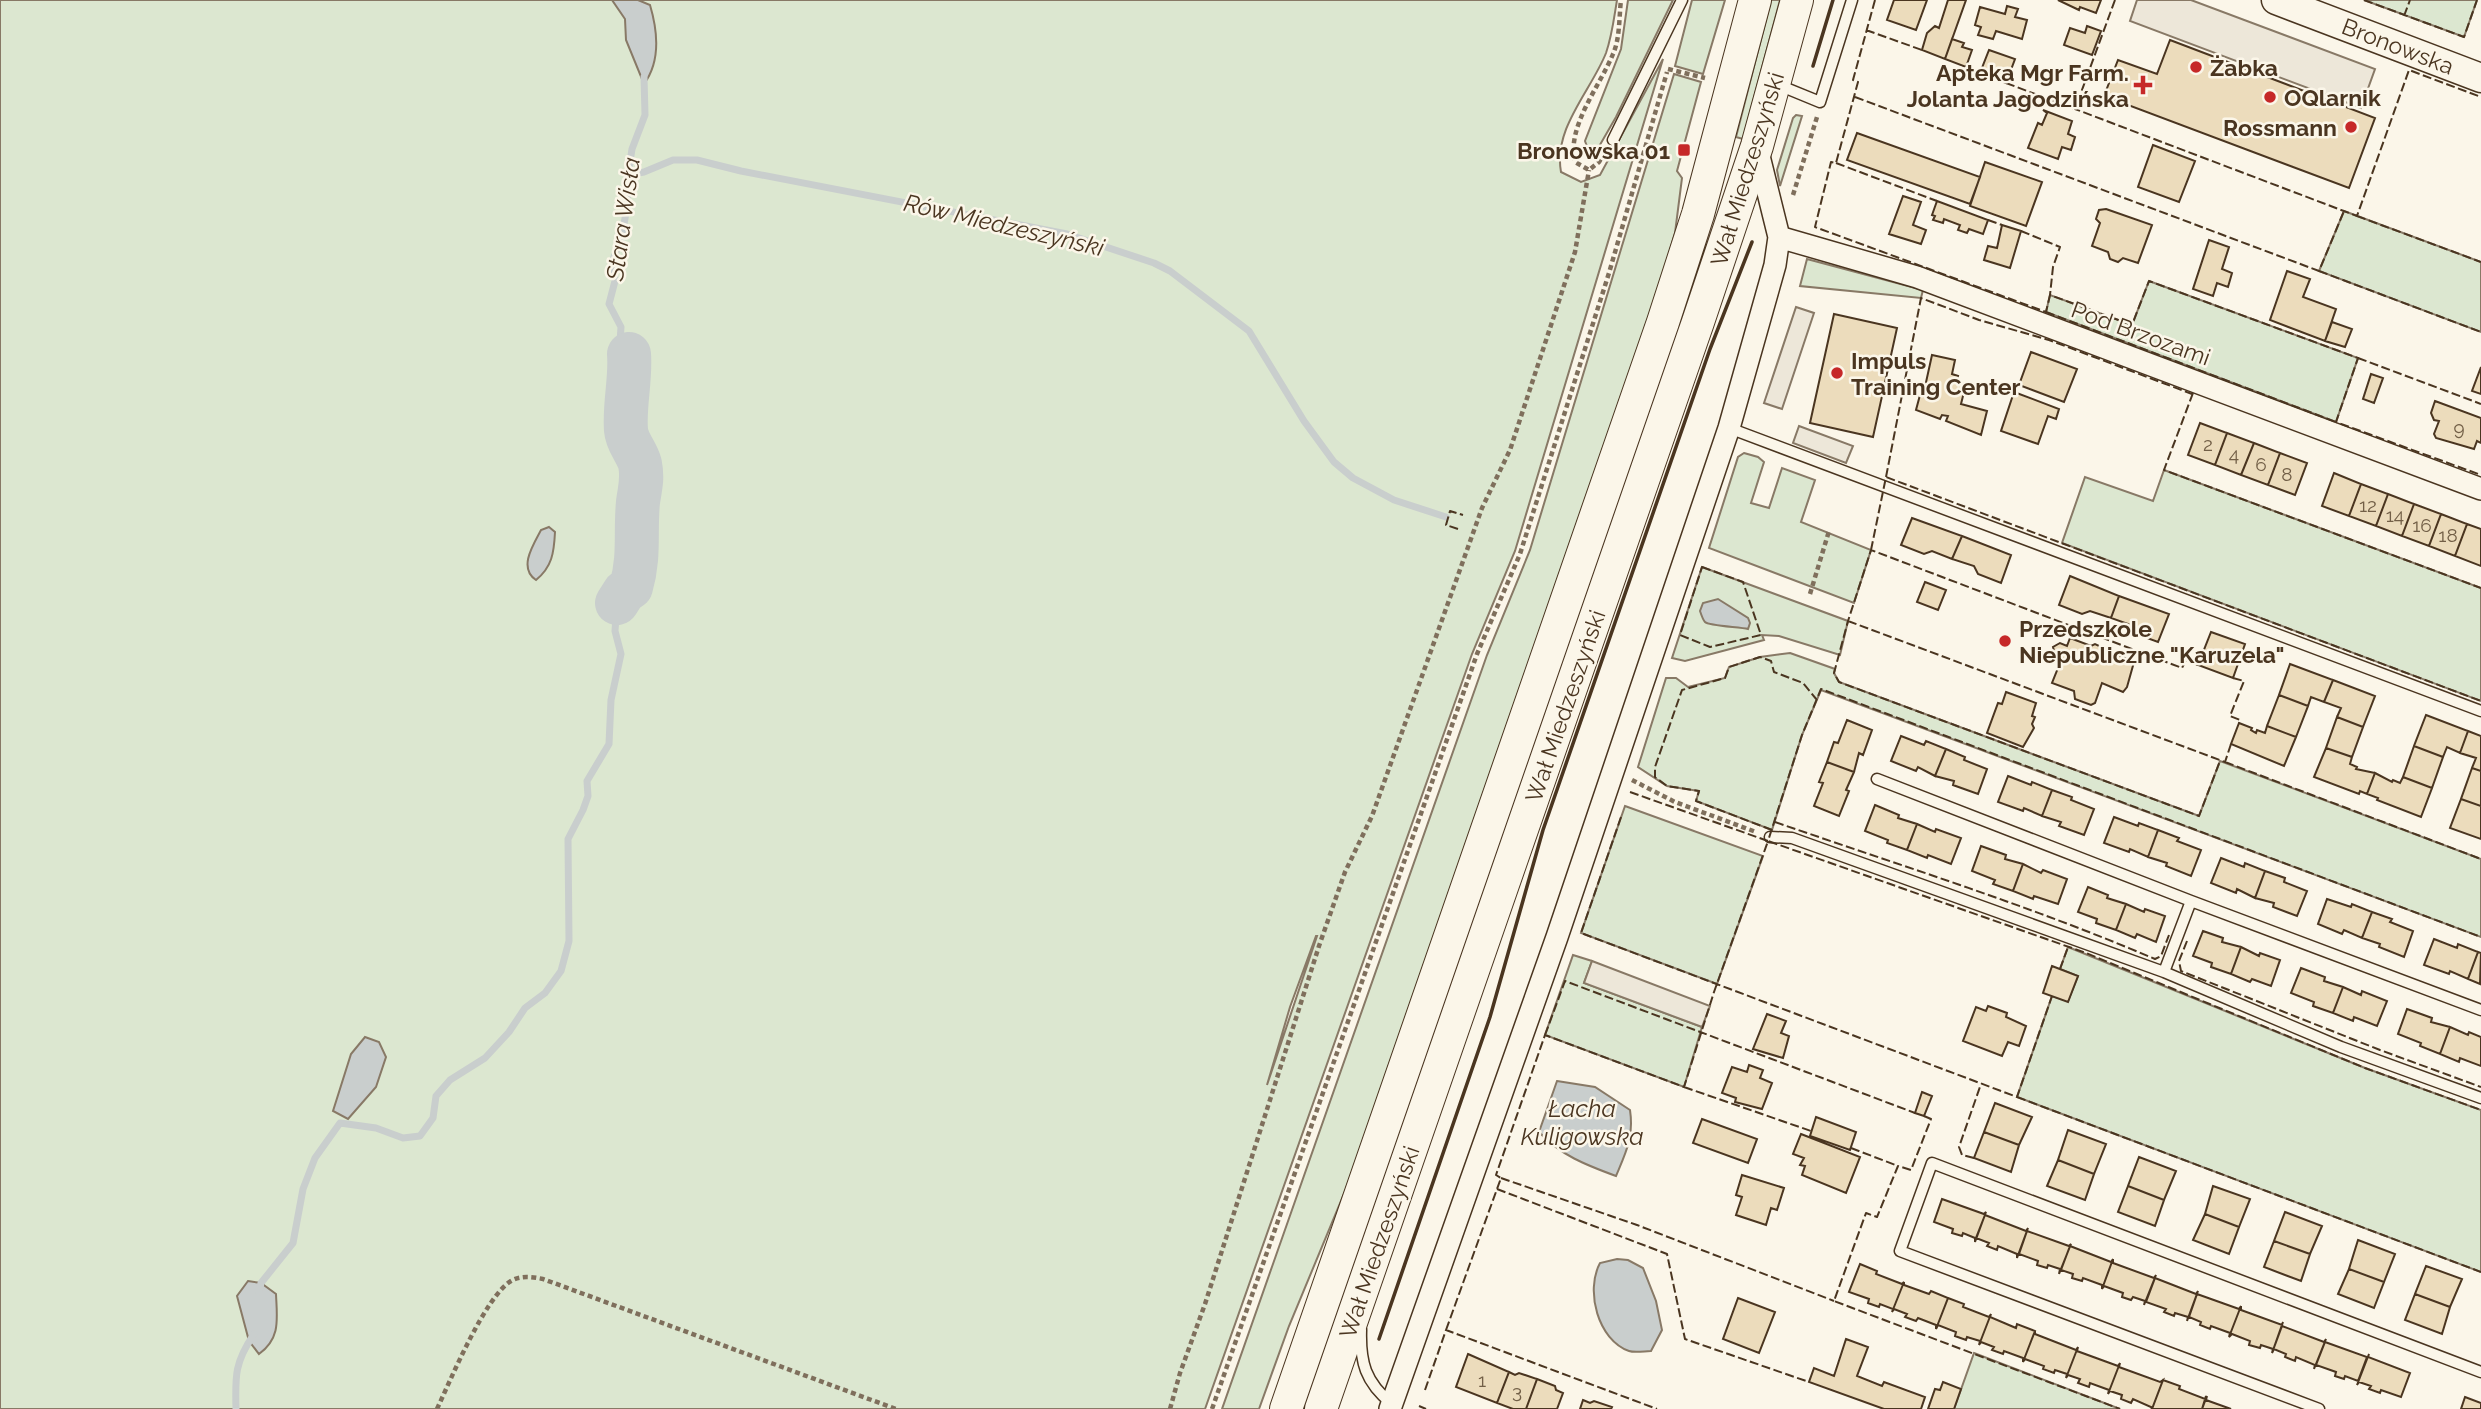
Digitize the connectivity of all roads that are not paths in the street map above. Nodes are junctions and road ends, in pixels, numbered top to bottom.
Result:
1 (1682, 0) edge
2 (1755, 0) edge
3 (1797, 0) edge
4 (1852, 0) edge
5 (2276, 0) edge
6 (2481, 78) edge
7 (1775, 84) junction
8 (1613, 139) road end
9 (1757, 146) junction
10 (1779, 237) junction
11 (1729, 428) junction
12 (2481, 489) edge
13 (2481, 711) edge
14 (1877, 779) dead end
15 (1770, 837) road end
16 (2191, 901) junction
17 (2164, 972) junction
18 (2481, 1010) edge
19 (2481, 1098) edge
20 (1361, 1295) junction
21 (2481, 1372) edge
22 (1397, 1407) edge
23 (1286, 1409) edge
24 (1321, 1409) edge
25 (2319, 1409) edge

1 - 8 lane
2 - 23 main road, Wał Miedzeszyński
3 - 7 main road, Wał Miedzeszyński
4 - 7 lane
5 - 6 street, Bronowska
7 - 9 main road, Wał Miedzeszyński
9 - 10 street
9 - 20 main road, Wał Miedzeszyński
10 - 11 street
10 - 12 street, Pod Brzozami
11 - 13 lane
11 - 22 street
14 - 16 lane
15 - 17 lane
16 - 17 lane
16 - 18 lane
17 - 19 lane
20 - 22 lane
20 - 24 main road, Wał Miedzeszyński
21 - 25 lane

